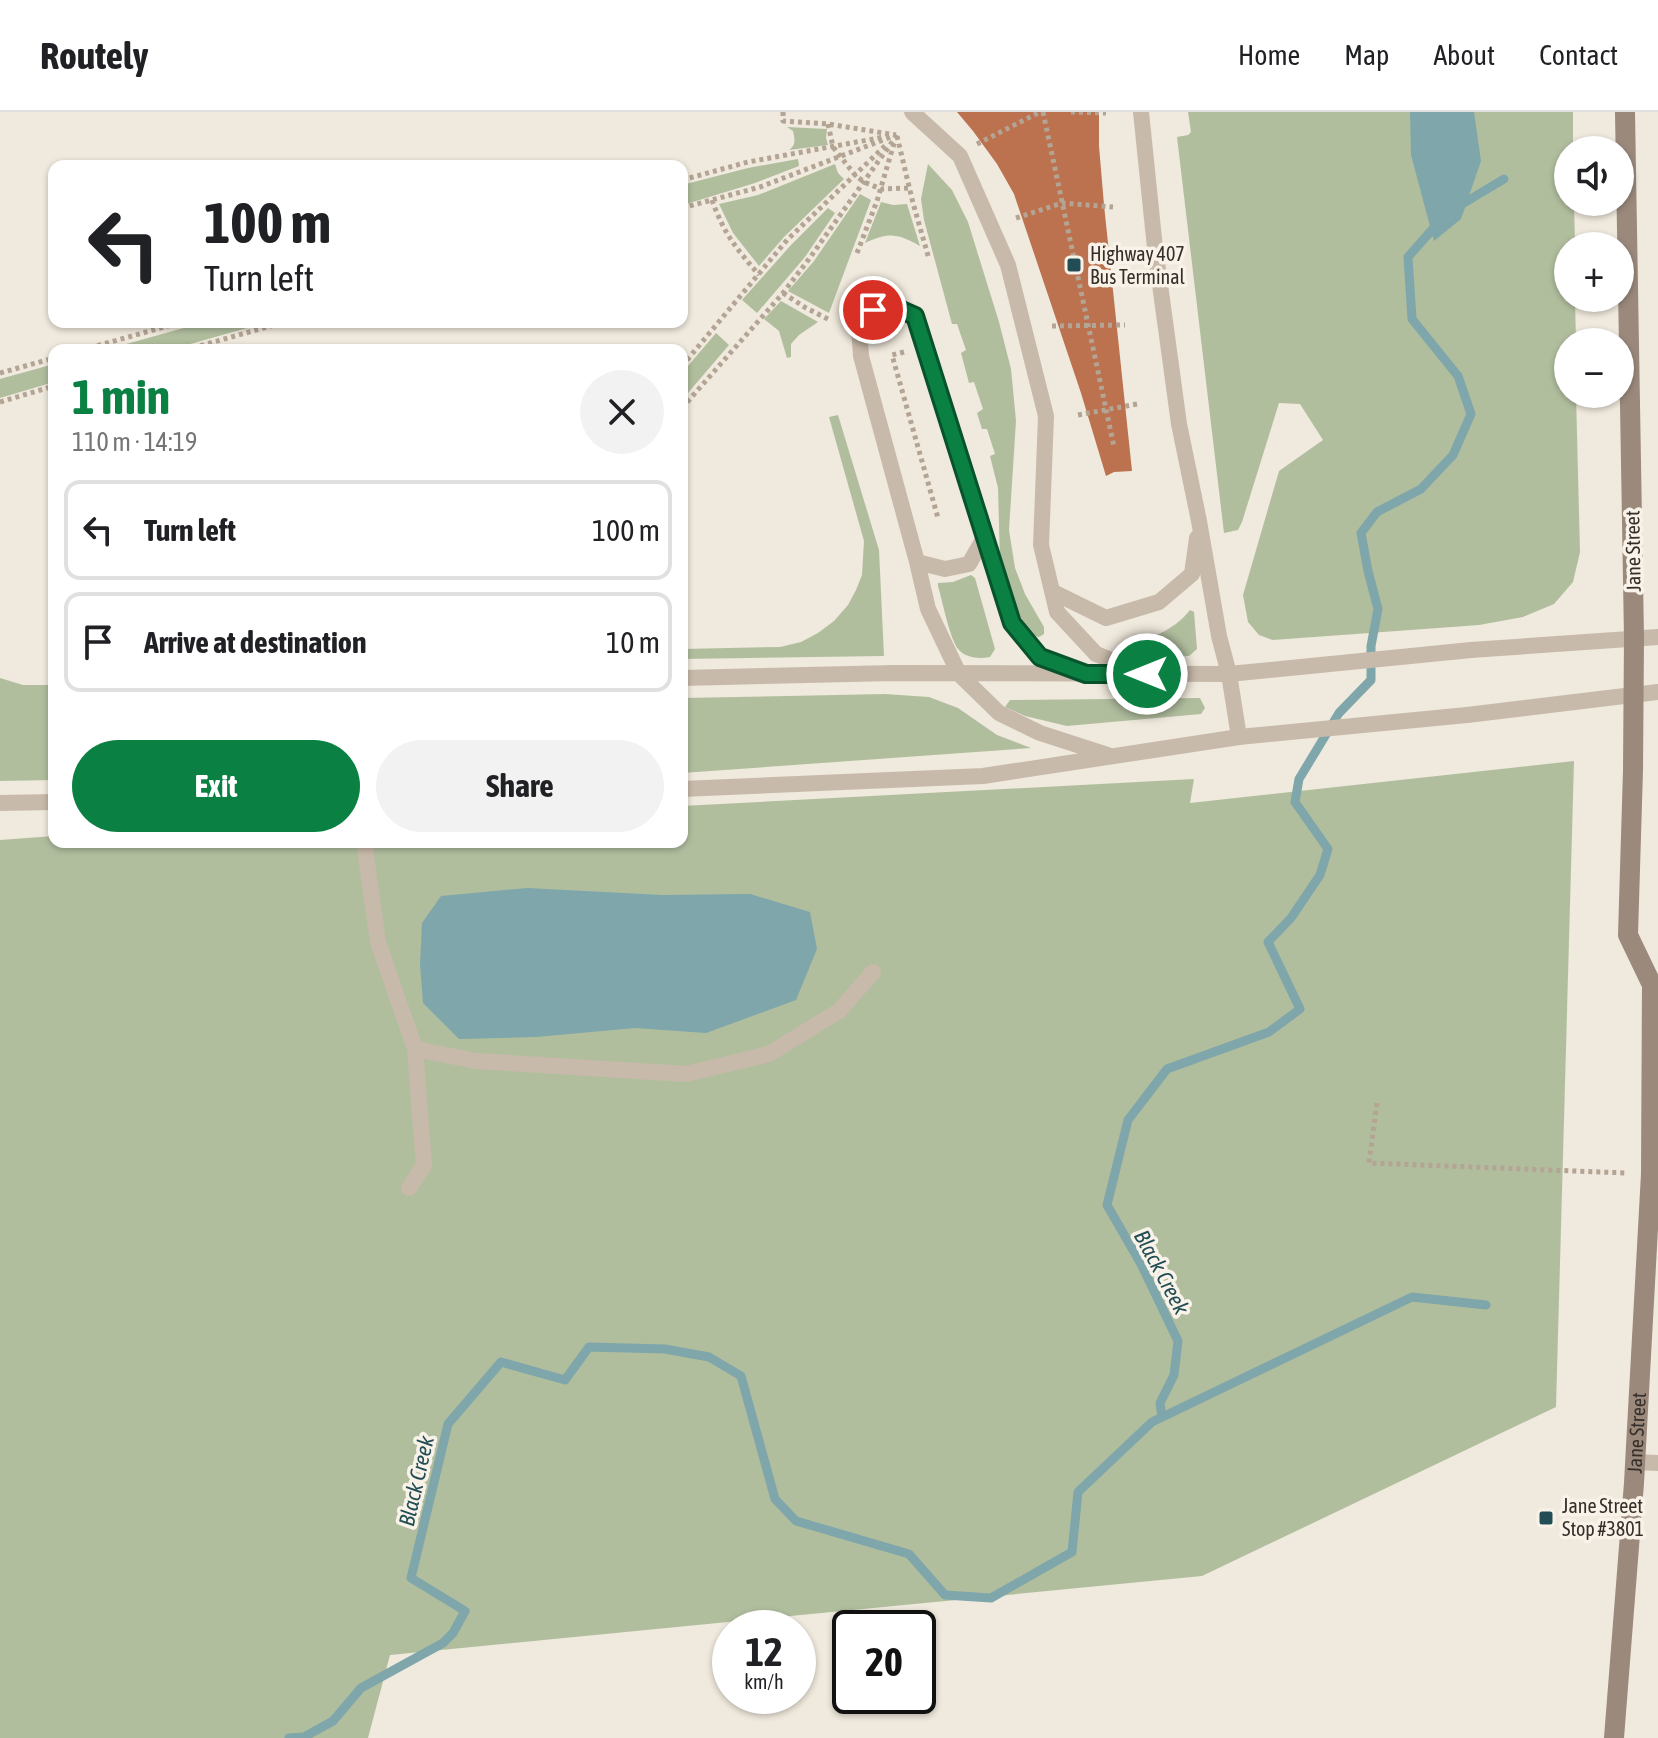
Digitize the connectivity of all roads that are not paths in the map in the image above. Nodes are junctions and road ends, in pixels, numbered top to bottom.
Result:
1 (912, 112) edge
2 (1141, 112) edge
3 (1625, 112) edge
4 (1199, 521) junction
5 (984, 538) junction
6 (917, 562) junction
7 (1053, 592) junction
8 (1658, 637) edge
9 (1634, 638) junction
10 (959, 674) junction
11 (1086, 674) junction
12 (1147, 674) junction
13 (1229, 674) junction
14 (688, 678) edge
15 (1658, 692) edge
16 (1633, 696) junction
17 (1239, 737) junction
18 (1113, 757) junction
19 (688, 789) edge
20 (48, 802) edge
21 (0, 803) edge
22 (365, 848) edge
23 (873, 972) dead end
24 (1655, 978) edge
25 (415, 1049) junction
26 (409, 1188) dead end
27 (1635, 1462) junction
28 (1658, 1463) edge
29 (1614, 1738) edge

1 - 7 lane
2 - 4 lane
3 - 9 main road, Jane Street
4 - 7 lane
4 - 13 lane
5 - 6 lane
5 - 6 lane
5 - 11 lane
6 - 10 lane
7 - 12 lane
8 - 9 lane
9 - 13 lane, bridge
9 - 16 main road, Jane Street
10 - 11 lane
10 - 14 lane
10 - 18 lane
11 - 12 lane
12 - 13 lane
13 - 17 lane
15 - 16 lane
16 - 17 lane, bridge
16 - 24 main road, Jane Street
17 - 18 lane
18 - 19 lane
20 - 21 lane
22 - 25 lane
23 - 25 lane
24 - 27 main road, Jane Street
25 - 26 lane
27 - 28 lane
27 - 29 main road, Jane Street

